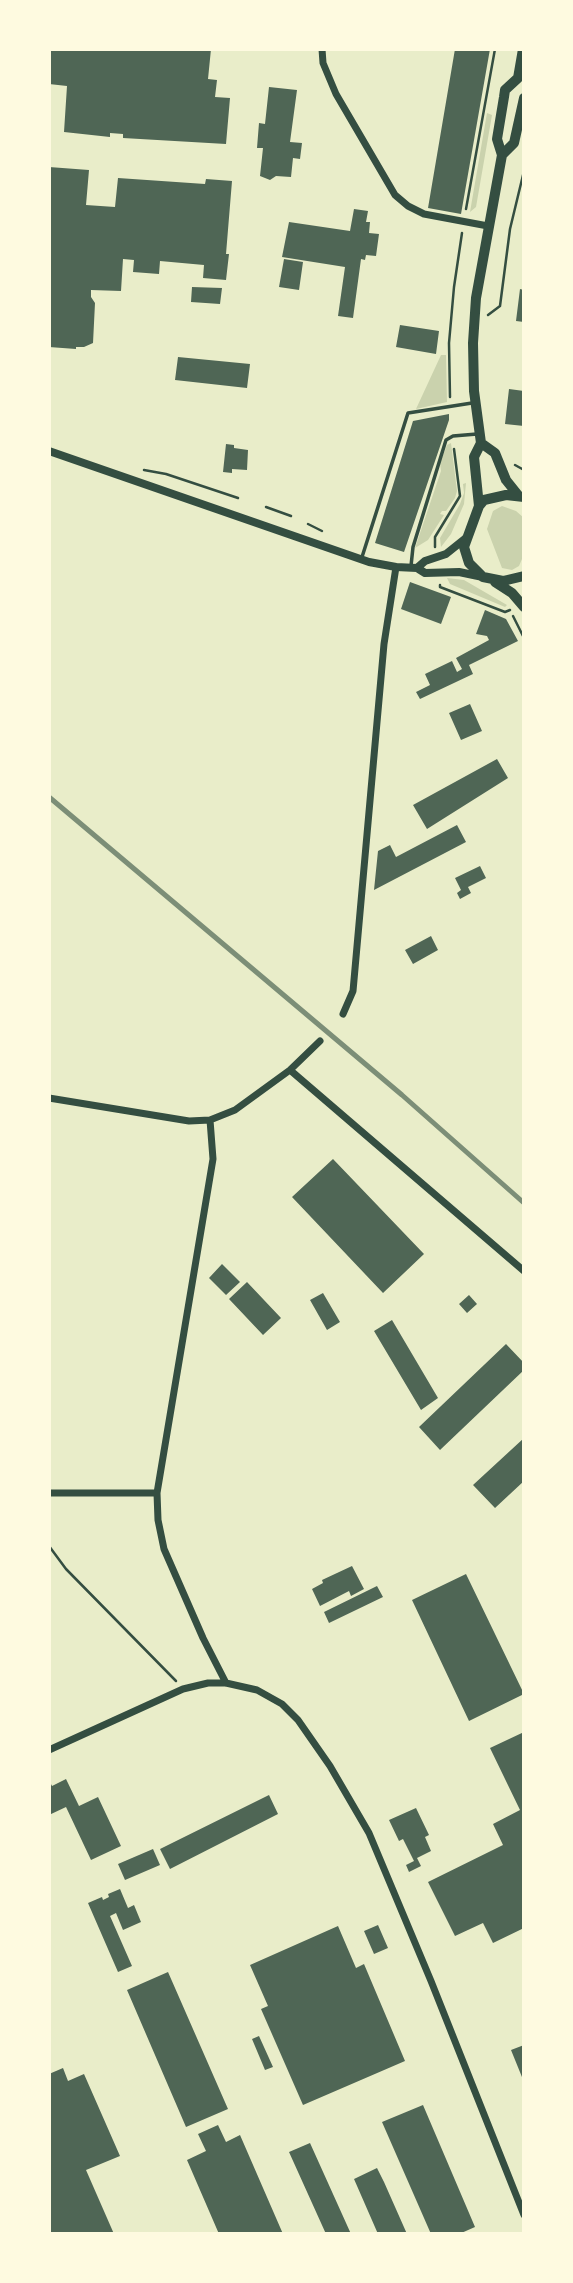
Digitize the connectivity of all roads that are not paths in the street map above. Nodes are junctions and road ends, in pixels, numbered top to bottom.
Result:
1 (322, 49) edge
2 (523, 49) edge
3 (520, 73) edge
4 (524, 95) edge
5 (502, 155) junction
6 (488, 226) junction
7 (475, 403) junction
8 (480, 438) junction
9 (49, 451) edge
10 (521, 496) edge
11 (479, 506) junction
12 (466, 538) junction
13 (361, 559) junction
14 (396, 567) junction
15 (414, 568) junction
16 (524, 576) edge
17 (488, 579) junction
18 (524, 607) edge
19 (343, 1014) dead end
20 (320, 1041) dead end
21 (290, 1070) junction
22 (49, 1098) edge
23 (210, 1120) junction
24 (524, 1271) edge
25 (49, 1493) edge
26 (157, 1493) junction
27 (226, 1684) junction
28 (49, 1750) edge
29 (524, 2215) edge

1 - 6 street
2 - 3 main road
3 - 4 main road
3 - 5 main road
4 - 5 main road
5 - 6 main road
6 - 7 main road
7 - 8 main road
7 - 13 lane
8 - 10 main road
8 - 11 main road
8 - 15 lane
9 - 13 street
10 - 11 main road
11 - 12 main road
12 - 15 street
12 - 17 main road
13 - 14 street
14 - 15 street
14 - 19 street
15 - 17 street
16 - 17 main road
17 - 18 main road
20 - 21 street
21 - 23 street
21 - 24 street
22 - 23 street
23 - 26 street
25 - 26 street
26 - 27 street
27 - 28 street
27 - 29 street

